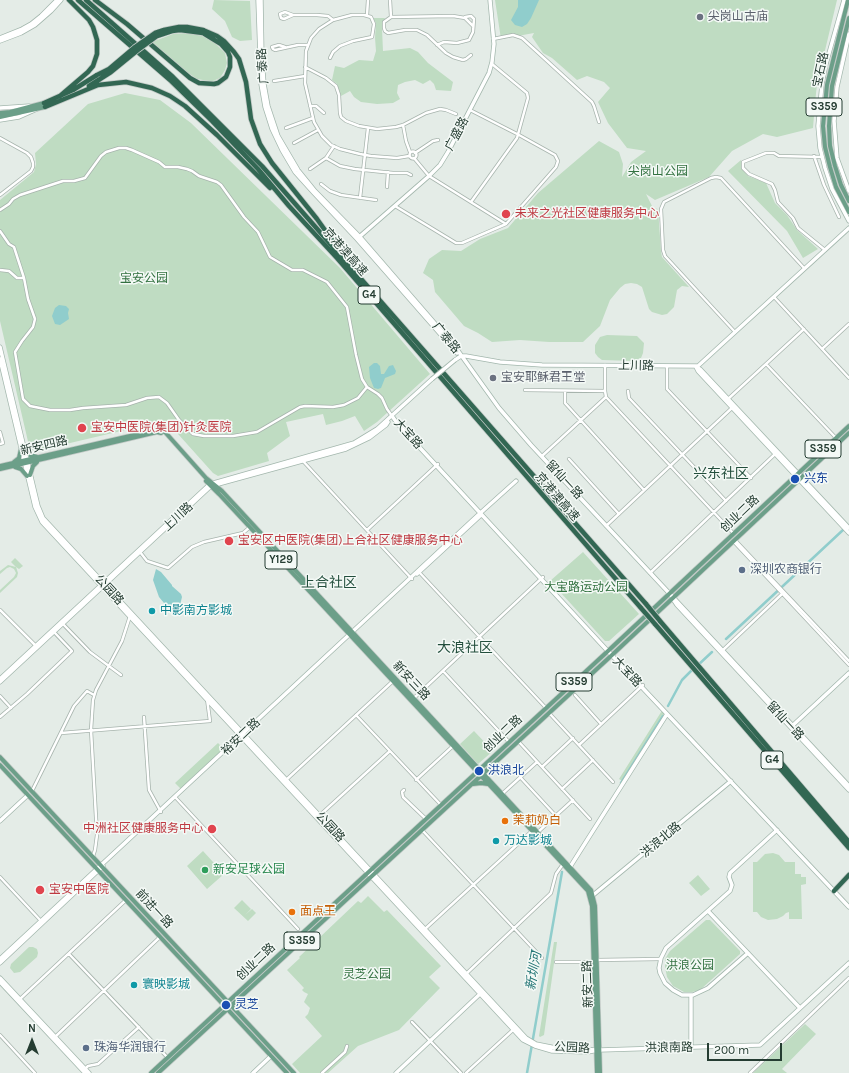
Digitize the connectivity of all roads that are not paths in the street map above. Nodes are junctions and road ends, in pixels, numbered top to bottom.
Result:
1 (57, 0) edge
2 (61, 0) edge
3 (69, 0) edge
4 (78, 0) edge
5 (86, 0) edge
6 (95, 0) edge
7 (258, 0) edge
8 (261, 0) edge
9 (368, 0) edge
10 (390, 0) edge
11 (490, 0) edge
12 (844, 0) edge
13 (848, 0) edge
14 (293, 15) dead end
15 (367, 15) junction
16 (391, 17) junction
17 (465, 18) junction
18 (849, 18) edge
19 (333, 20) junction
20 (473, 26) junction
21 (203, 31) junction
22 (849, 34) edge
23 (0, 38) edge
24 (493, 39) junction
25 (0, 41) edge
26 (308, 45) junction
27 (437, 45) junction
28 (285, 47) dead end
29 (471, 55) dead end
30 (330, 58) dead end
31 (492, 64) junction
32 (305, 67) junction
33 (305, 76) junction
34 (99, 77) junction
35 (274, 81) dead end
36 (60, 96) junction
37 (70, 98) junction
38 (44, 105) junction
39 (310, 106) junction
40 (0, 108) edge
41 (35, 108) junction
42 (470, 110) junction
43 (0, 113) edge
44 (324, 113) dead end
45 (10, 114) junction
46 (456, 114) dead end
47 (0, 118) edge
48 (313, 118) junction
49 (599, 122) dead end
50 (403, 125) junction
51 (286, 128) dead end
52 (368, 128) junction
53 (318, 130) junction
54 (519, 135) junction
55 (0, 138) edge
56 (438, 140) dead end
57 (294, 143) dead end
58 (334, 146) junction
59 (410, 152) junction
60 (416, 153) junction
61 (365, 155) junction
62 (410, 156) junction
63 (814, 156) junction
64 (822, 157) junction
65 (326, 158) junction
66 (414, 158) junction
67 (310, 169) dead end
68 (363, 171) junction
69 (388, 172) junction
70 (411, 175) dead end
71 (429, 176) junction
72 (321, 184) dead end
73 (387, 187) dead end
74 (849, 192) edge
75 (0, 196) edge
76 (360, 198) junction
77 (376, 200) dead end
78 (849, 201) edge
79 (471, 202) junction
80 (289, 206) junction
81 (395, 206) junction
82 (0, 210) edge
83 (849, 212) edge
84 (839, 217) dead end
85 (849, 221) edge
86 (506, 224) junction
87 (849, 228) edge
88 (0, 231) edge
89 (359, 238) junction
90 (825, 250) junction
91 (342, 255) junction
92 (804, 268) junction
93 (0, 270) edge
94 (24, 278) junction
95 (773, 296) junction
96 (849, 324) edge
97 (804, 329) junction
98 (735, 332) junction
99 (0, 347) edge
100 (822, 349) junction
101 (461, 356) junction
102 (0, 359) edge
103 (766, 364) junction
104 (605, 365) junction
105 (667, 366) junction
106 (696, 366) junction
107 (2, 368) edge
108 (849, 378) edge
109 (367, 387) junction
110 (525, 390) dead end
111 (565, 391) junction
112 (605, 391) junction
113 (628, 391) dead end
114 (606, 397) junction
115 (728, 399) junction
116 (733, 407) junction
117 (392, 416) junction
118 (580, 421) junction
119 (849, 426) edge
120 (0, 432) edge
121 (708, 432) junction
122 (849, 433) edge
123 (836, 438) junction
124 (0, 444) edge
125 (22, 449) junction
126 (683, 455) junction
127 (774, 455) dead end
128 (542, 456) junction
129 (39, 459) junction
130 (569, 459) dead end
131 (302, 460) junction
132 (26, 462) junction
133 (437, 464) junction
134 (12, 465) junction
135 (670, 466) junction
136 (0, 468) edge
137 (796, 474) junction
138 (29, 475) junction
139 (751, 478) junction
140 (800, 478) junction
141 (516, 481) dead end
142 (212, 485) junction
143 (644, 490) junction
144 (726, 500) junction
145 (714, 512) junction
146 (482, 513) junction
147 (619, 514) junction
148 (606, 526) junction
149 (248, 528) junction
150 (849, 528) edge
151 (367, 530) junction
152 (849, 533) edge
153 (734, 534) junction
154 (734, 541) junction
155 (139, 552) junction
156 (419, 571) junction
157 (650, 573) junction
158 (411, 578) junction
159 (542, 578) junction
160 (103, 585) junction
161 (783, 593) junction
162 (669, 594) junction
163 (673, 598) junction
164 (0, 610) edge
165 (130, 616) junction
166 (135, 621) junction
167 (62, 623) junction
168 (129, 624) junction
169 (54, 631) junction
170 (351, 634) junction
171 (480, 636) junction
172 (36, 647) junction
173 (609, 650) junction
174 (723, 650) junction
175 (613, 654) junction
176 (849, 661) edge
177 (849, 665) edge
178 (109, 667) junction
179 (443, 671) junction
180 (121, 675) dead end
181 (849, 675) edge
182 (0, 679) edge
183 (393, 681) junction
184 (0, 682) edge
185 (642, 685) junction
186 (94, 695) junction
187 (574, 695) dead end
188 (0, 696) edge
189 (414, 698) junction
190 (207, 699) junction
191 (10, 708) junction
192 (546, 708) junction
193 (549, 713) junction
194 (667, 714) junction
195 (356, 715) junction
196 (0, 717) edge
197 (144, 717) dead end
198 (787, 719) junction
199 (800, 720) junction
200 (601, 724) junction
201 (144, 726) junction
202 (793, 727) junction
203 (91, 730) junction
204 (61, 733) junction
205 (242, 735) junction
206 (573, 738) junction
207 (509, 742) junction
208 (518, 742) junction
209 (579, 745) junction
210 (453, 746) junction
211 (390, 751) junction
212 (0, 758) edge
213 (593, 760) junction
214 (537, 762) junction
215 (472, 763) junction
216 (487, 763) junction
217 (0, 765) edge
218 (491, 766) junction
219 (542, 767) junction
220 (478, 770) junction
221 (482, 775) junction
222 (520, 777) junction
223 (416, 780) junction
224 (468, 780) junction
225 (285, 781) junction
226 (731, 781) junction
227 (613, 782) dead end
228 (472, 784) junction
229 (491, 784) junction
230 (849, 786) edge
231 (562, 789) junction
232 (404, 790) dead end
233 (849, 790) edge
234 (32, 792) junction
235 (502, 794) junction
236 (28, 795) junction
237 (176, 798) junction
238 (573, 800) junction
239 (441, 805) junction
240 (160, 811) junction
241 (825, 814) junction
242 (318, 816) junction
243 (556, 816) junction
244 (426, 819) junction
245 (590, 819) dead end
246 (0, 821) edge
247 (422, 830) junction
248 (777, 830) junction
249 (532, 831) junction
250 (538, 832) junction
251 (849, 838) edge
252 (849, 842) edge
253 (849, 848) edge
254 (92, 857) junction
255 (563, 864) junction
256 (101, 866) junction
257 (570, 867) junction
258 (98, 870) junction
259 (369, 872) junction
260 (849, 875) edge
261 (373, 876) junction
262 (0, 877) edge
263 (473, 885) junction
264 (834, 891) junction
265 (125, 895) junction
266 (591, 896) junction
267 (126, 900) junction
268 (849, 907) edge
269 (708, 911) junction
270 (42, 922) junction
271 (298, 929) junction
272 (424, 929) junction
273 (514, 929) junction
274 (306, 930) junction
275 (160, 936) junction
276 (298, 937) junction
277 (748, 953) junction
278 (69, 954) junction
279 (542, 958) dead end
280 (0, 959) edge
281 (660, 959) junction
282 (595, 961) junction
283 (556, 962) dead end
284 (0, 963) edge
285 (849, 963) edge
286 (465, 975) junction
287 (0, 978) edge
288 (849, 978) edge
289 (0, 982) edge
290 (104, 990) junction
291 (482, 993) junction
292 (690, 995) junction
293 (20, 999) junction
294 (228, 1006) junction
295 (800, 1008) junction
296 (412, 1022) dead end
297 (138, 1027) junction
298 (515, 1029) junction
299 (0, 1035) edge
300 (257, 1037) junction
301 (54, 1038) junction
302 (430, 1042) junction
303 (347, 1046) dead end
304 (692, 1048) junction
305 (597, 1050) junction
306 (271, 1056) junction
307 (168, 1058) junction
308 (85, 1071) edge
309 (35, 1073) edge
310 (89, 1073) edge
311 (151, 1073) edge
312 (158, 1073) edge
313 (253, 1073) edge
314 (287, 1073) edge
315 (294, 1073) edge
316 (322, 1073) edge
317 (396, 1073) edge
318 (460, 1073) edge
319 (466, 1073) edge
320 (597, 1073) edge
321 (600, 1073) edge
322 (750, 1073) edge

1 - 23 main road
2 - 25 main road
3 - 36 highway
4 - 80 highway, 京港澳高速 / G4
5 - 91 highway, 京港澳高速 / G4
6 - 21 highway
7 - 89 main road, 广泰路
8 - 89 main road, 广泰路
9 - 15 street
10 - 16 street
11 - 24 main road, 广盛路
12 - 64 main road
13 - 83 main road, 宝石路 / S359
14 - 19 street
15 - 19 street
15 - 30 street
16 - 17 street
16 - 27 street
17 - 20 street
17 - 20 street
18 - 78 main road, 宝石路 / S359
19 - 26 street
20 - 27 street
21 - 34 highway, bridge
21 - 91 highway
22 - 74 main road
24 - 31 main road, 广盛路
24 - 49 street
26 - 28 street
26 - 32 street
27 - 29 street
31 - 42 main road, 广盛路
31 - 54 street
32 - 33 street
32 - 52 street
33 - 35 street
33 - 39 street
34 - 36 highway
34 - 37 highway
36 - 38 highway
37 - 38 highway
37 - 80 highway
38 - 41 main road
39 - 44 street
39 - 48 street
40 - 41 main road
41 - 45 main road
41 - 47 main road
42 - 54 street
42 - 71 main road, 广盛路
43 - 45 main road
45 - 47 main road
46 - 50 street
48 - 51 street
48 - 53 street
50 - 52 street
50 - 59 street
52 - 61 street
53 - 57 street
53 - 58 street
54 - 79 street
54 - 86 street
55 - 75 street
56 - 60 street
58 - 61 street
58 - 65 street
59 - 60 street
59 - 62 street
60 - 66 street
61 - 62 street
61 - 68 street
62 - 66 street
63 - 64 street
63 - 84 street
63 - 90 street
64 - 85 main road
65 - 67 street
65 - 68 street
66 - 71 street
68 - 69 street
68 - 76 street
69 - 70 street
69 - 73 street
71 - 79 street
71 - 81 main road, 广盛路
72 - 76 street
76 - 77 street
79 - 86 street
80 - 253 highway, 京港澳高速 / G4, bridge
81 - 86 street
81 - 89 main road, 广盛路
82 - 109 street
87 - 90 main road
88 - 94 street
89 - 101 main road, 广泰路
90 - 92 main road
91 - 241 highway, 京港澳高速 / G4, bridge
92 - 95 main road
92 - 98 street
93 - 94 street
94 - 109 street
95 - 97 street
95 - 98 main road
96 - 100 street
97 - 100 street
97 - 103 street
98 - 106 main road
99 - 107 main road, 公园路
100 - 108 street
101 - 104 main road, 上川路
101 - 117 main road, 上川路, bridge
101 - 128 main road, 留仙一路
102 - 107 main road, 公园路
103 - 115 street
103 - 123 street
104 - 105 main road, 上川路
104 - 112 street
105 - 106 main road, 上川路
105 - 121 street
106 - 115 main road
106 - 116 main road
107 - 125 main road, 公园路
109 - 117 street
110 - 111 street
111 - 112 street
111 - 118 street
112 - 114 street
113 - 126 street
114 - 118 street
114 - 135 street
115 - 116 main road
116 - 121 street
116 - 137 main road
117 - 131 main road, 上川路
117 - 133 main road, 大宝路
118 - 128 street
118 - 143 street
119 - 123 main road, 创业二路 / S359
120 - 124 street
121 - 126 street
121 - 139 street
122 - 140 main road, 创业二路 / S359
123 - 137 main road, 创业二路 / S359
125 - 129 main road
125 - 132 main road, 公园路
125 - 134 main road
126 - 135 street
126 - 144 street
127 - 139 street
128 - 148 main road, 留仙一路
129 - 132 main road, 新安四路 / Y129
129 - 138 main road
129 - 142 main road, 新安四路 / Y129
130 - 147 street
131 - 142 main road, 上川路
131 - 151 street
132 - 134 main road, 新安四路 / Y129
132 - 138 main road, 公园路
133 - 146 main road, 大宝路
133 - 151 street
134 - 136 main road, 新安四路 / Y129
134 - 138 main road
135 - 143 street
135 - 145 street
137 - 140 main road
137 - 153 main road, 创业二路 / S359
138 - 160 main road, 公园路
139 - 144 street
140 - 150 main road
140 - 152 main road
140 - 154 main road, 创业二路 / S359
141 - 146 main road, 裕安二路
142 - 149 main road, 新安三路 / Y129
142 - 155 main road, 上川路
142 - 170 main road, 新安三路
143 - 147 street
144 - 145 street
145 - 153 street
145 - 157 street
146 - 156 main road, 裕安二路
146 - 159 main road, 大宝路
147 - 148 street
148 - 157 main road, 留仙一路
149 - 155 street
149 - 170 main road, 新安三路 / Y129
151 - 158 street
153 - 162 main road, 创业二路 / S359
154 - 161 street
154 - 163 main road, 创业二路 / S359
155 - 160 main road, 上川路
156 - 158 main road, 裕安二路
156 - 171 street
157 - 162 main road, 留仙一路
158 - 170 main road, 裕安二路
159 - 171 street
159 - 173 main road, 大宝路
160 - 165 main road, 公园路
160 - 167 main road, 上川路
160 - 205 main road, 公园路
161 - 174 street
161 - 176 street
161 - 177 street
162 - 163 main road, 留仙一路
162 - 173 main road, 创业二路 / S359
163 - 174 main road, 留仙一路
163 - 175 main road, 创业二路 / S359
163 - 202 main road, 留仙一路
164 - 172 street
165 - 166 main road, 公园路
165 - 168 street
166 - 168 street
166 - 190 main road, 公园路
167 - 169 main road, 上川路
167 - 178 street
168 - 178 street
169 - 172 main road, 上川路
169 - 191 street
170 - 183 main road, 新安三路
170 - 189 main road, 新安三路
170 - 205 main road, 裕安二路
171 - 179 street
171 - 192 street
172 - 182 main road, 上川路
172 - 184 main road, 上川路
173 - 175 main road, 大宝路
173 - 192 main road, 创业二路 / S359
174 - 198 main road, 留仙一路
175 - 185 main road, 大宝路
175 - 193 main road, 创业二路 / S359
178 - 180 street
178 - 186 street
179 - 189 street
179 - 207 street
181 - 199 main road
181 - 202 main road
183 - 195 street
183 - 210 main road, 新安三路
185 - 194 main road, 大宝路
185 - 200 street
185 - 226 main road, 大宝路
186 - 203 street
186 - 204 street
187 - 200 street
188 - 191 street
189 - 215 main road, 新安三路
190 - 201 street
190 - 205 main road, 公园路
191 - 196 street
192 - 207 main road, 创业二路 / S359
193 - 206 street
193 - 208 main road, 创业二路 / S359
194 - 226 main road, 大宝路
194 - 257 main road
195 - 211 street
195 - 225 street
197 - 201 street
198 - 199 main road
198 - 202 main road, 留仙一路
199 - 202 main road
200 - 209 street
201 - 203 street
201 - 240 street
202 - 230 main road, 留仙一路
202 - 233 main road, 留仙一路
203 - 204 street
203 - 254 street
204 - 234 street
205 - 225 main road, 公园路
205 - 237 main road, 裕安二路
205 - 240 main road, 裕安二路
206 - 209 street
206 - 219 street
207 - 216 main road, 创业二路 / S359
208 - 214 street
208 - 218 main road, 创业二路 / S359
209 - 213 street
210 - 215 main road, 新安三路
210 - 223 street
211 - 223 street
211 - 242 street
212 - 234 main road, 前进一路
213 - 227 street
213 - 231 street
214 - 219 street
214 - 222 street
215 - 216 main road
215 - 220 main road, 新安三路
215 - 224 main road
216 - 220 main road, 创业二路 / S359
217 - 236 main road, 前进一路
218 - 221 main road, 创业二路 / S359
218 - 229 main road
219 - 231 street
220 - 221 main road, 新安三路
220 - 224 main road, 创业二路 / S359
221 - 228 main road, 创业二路 / S359
221 - 229 main road, 新安三路
222 - 235 street
222 - 243 street
223 - 239 street
224 - 239 main road, 创业二路 / S359
225 - 242 main road, 公园路
226 - 248 main road, 大宝路
226 - 266 main road, 洪浪北路
228 - 229 main road
228 - 247 main road, 创业二路 / S359
229 - 235 main road, 新安三路
229 - 249 main road, 新安三路
231 - 238 street
232 - 244 street
234 - 254 main road, 前进一路
235 - 250 main road, 新安三路
236 - 246 main road
236 - 258 main road, 前进一路
237 - 240 main road, 裕安二路
237 - 271 street
238 - 243 street
238 - 245 street
239 - 244 main road, 创业二路 / S359
240 - 256 main road, 裕安二路
241 - 251 highway, G4
241 - 252 highway, G4
242 - 259 main road, 公园路
243 - 250 street
244 - 259 main road, 创业二路 / S359
247 - 261 main road, 创业二路 / S359
247 - 263 street
248 - 264 main road, 大宝路
248 - 269 main road
249 - 255 main road, 新安三路
249 - 263 street
250 - 257 main road, 新安三路
254 - 256 main road, 前进一路
255 - 266 main road, 新安三路
255 - 273 street
256 - 258 main road, 裕安二路
256 - 265 main road, 前进一路
257 - 266 main road, 新安三路
258 - 265 main road, 前进一路
258 - 270 main road, 裕安二路
259 - 261 main road, 公园路
259 - 274 main road, 创业二路 / S359
260 - 264 highway
261 - 272 main road, 公园路
261 - 286 main road, 公园路
261 - 294 main road, 创业二路 / S359
262 - 270 street
263 - 272 street
263 - 273 street
264 - 268 main road, 大宝路
265 - 267 main road, 前进一路
265 - 294 main road, 前进一路
266 - 282 main road, 新安二路
267 - 275 main road, 前进一路
267 - 278 street
269 - 277 main road
269 - 281 main road
270 - 280 main road, 裕安二路
270 - 284 main road, 裕安二路
271 - 274 street
271 - 276 street
272 - 286 main road, 公园路
273 - 279 street
273 - 286 street
274 - 276 main road, 创业二路 / S359
275 - 290 street
275 - 294 main road, 前进一路
276 - 294 main road, 创业二路 / S359
277 - 292 main road
277 - 295 main road
278 - 290 street
278 - 293 street
281 - 282 street
281 - 292 main road
282 - 283 street
282 - 305 main road, 新安二路
285 - 295 main road, 洪浪南路
286 - 291 main road, 公园路
287 - 293 main road
288 - 322 street
289 - 301 main road
290 - 297 street
290 - 301 street
291 - 298 main road, 公园路
291 - 302 main road
292 - 304 main road
293 - 301 main road
294 - 300 main road, 前进一路
294 - 307 main road, 创业二路 / S359
294 - 312 main road, 创业二路 / S359
295 - 304 main road, 洪浪南路
296 - 302 street
297 - 307 street
297 - 308 street
298 - 305 main road, 公园路
298 - 319 street
299 - 309 street
300 - 306 main road, 前进一路
300 - 315 main road, 前进一路
301 - 308 main road
302 - 317 main road
302 - 318 street
303 - 316 street
304 - 305 main road, 洪浪南路
305 - 320 main road, 新安二路
305 - 321 main road, 新安二路
306 - 313 main road
306 - 314 main road, 前进一路
307 - 311 main road, 创业二路 / S359
308 - 310 main road

